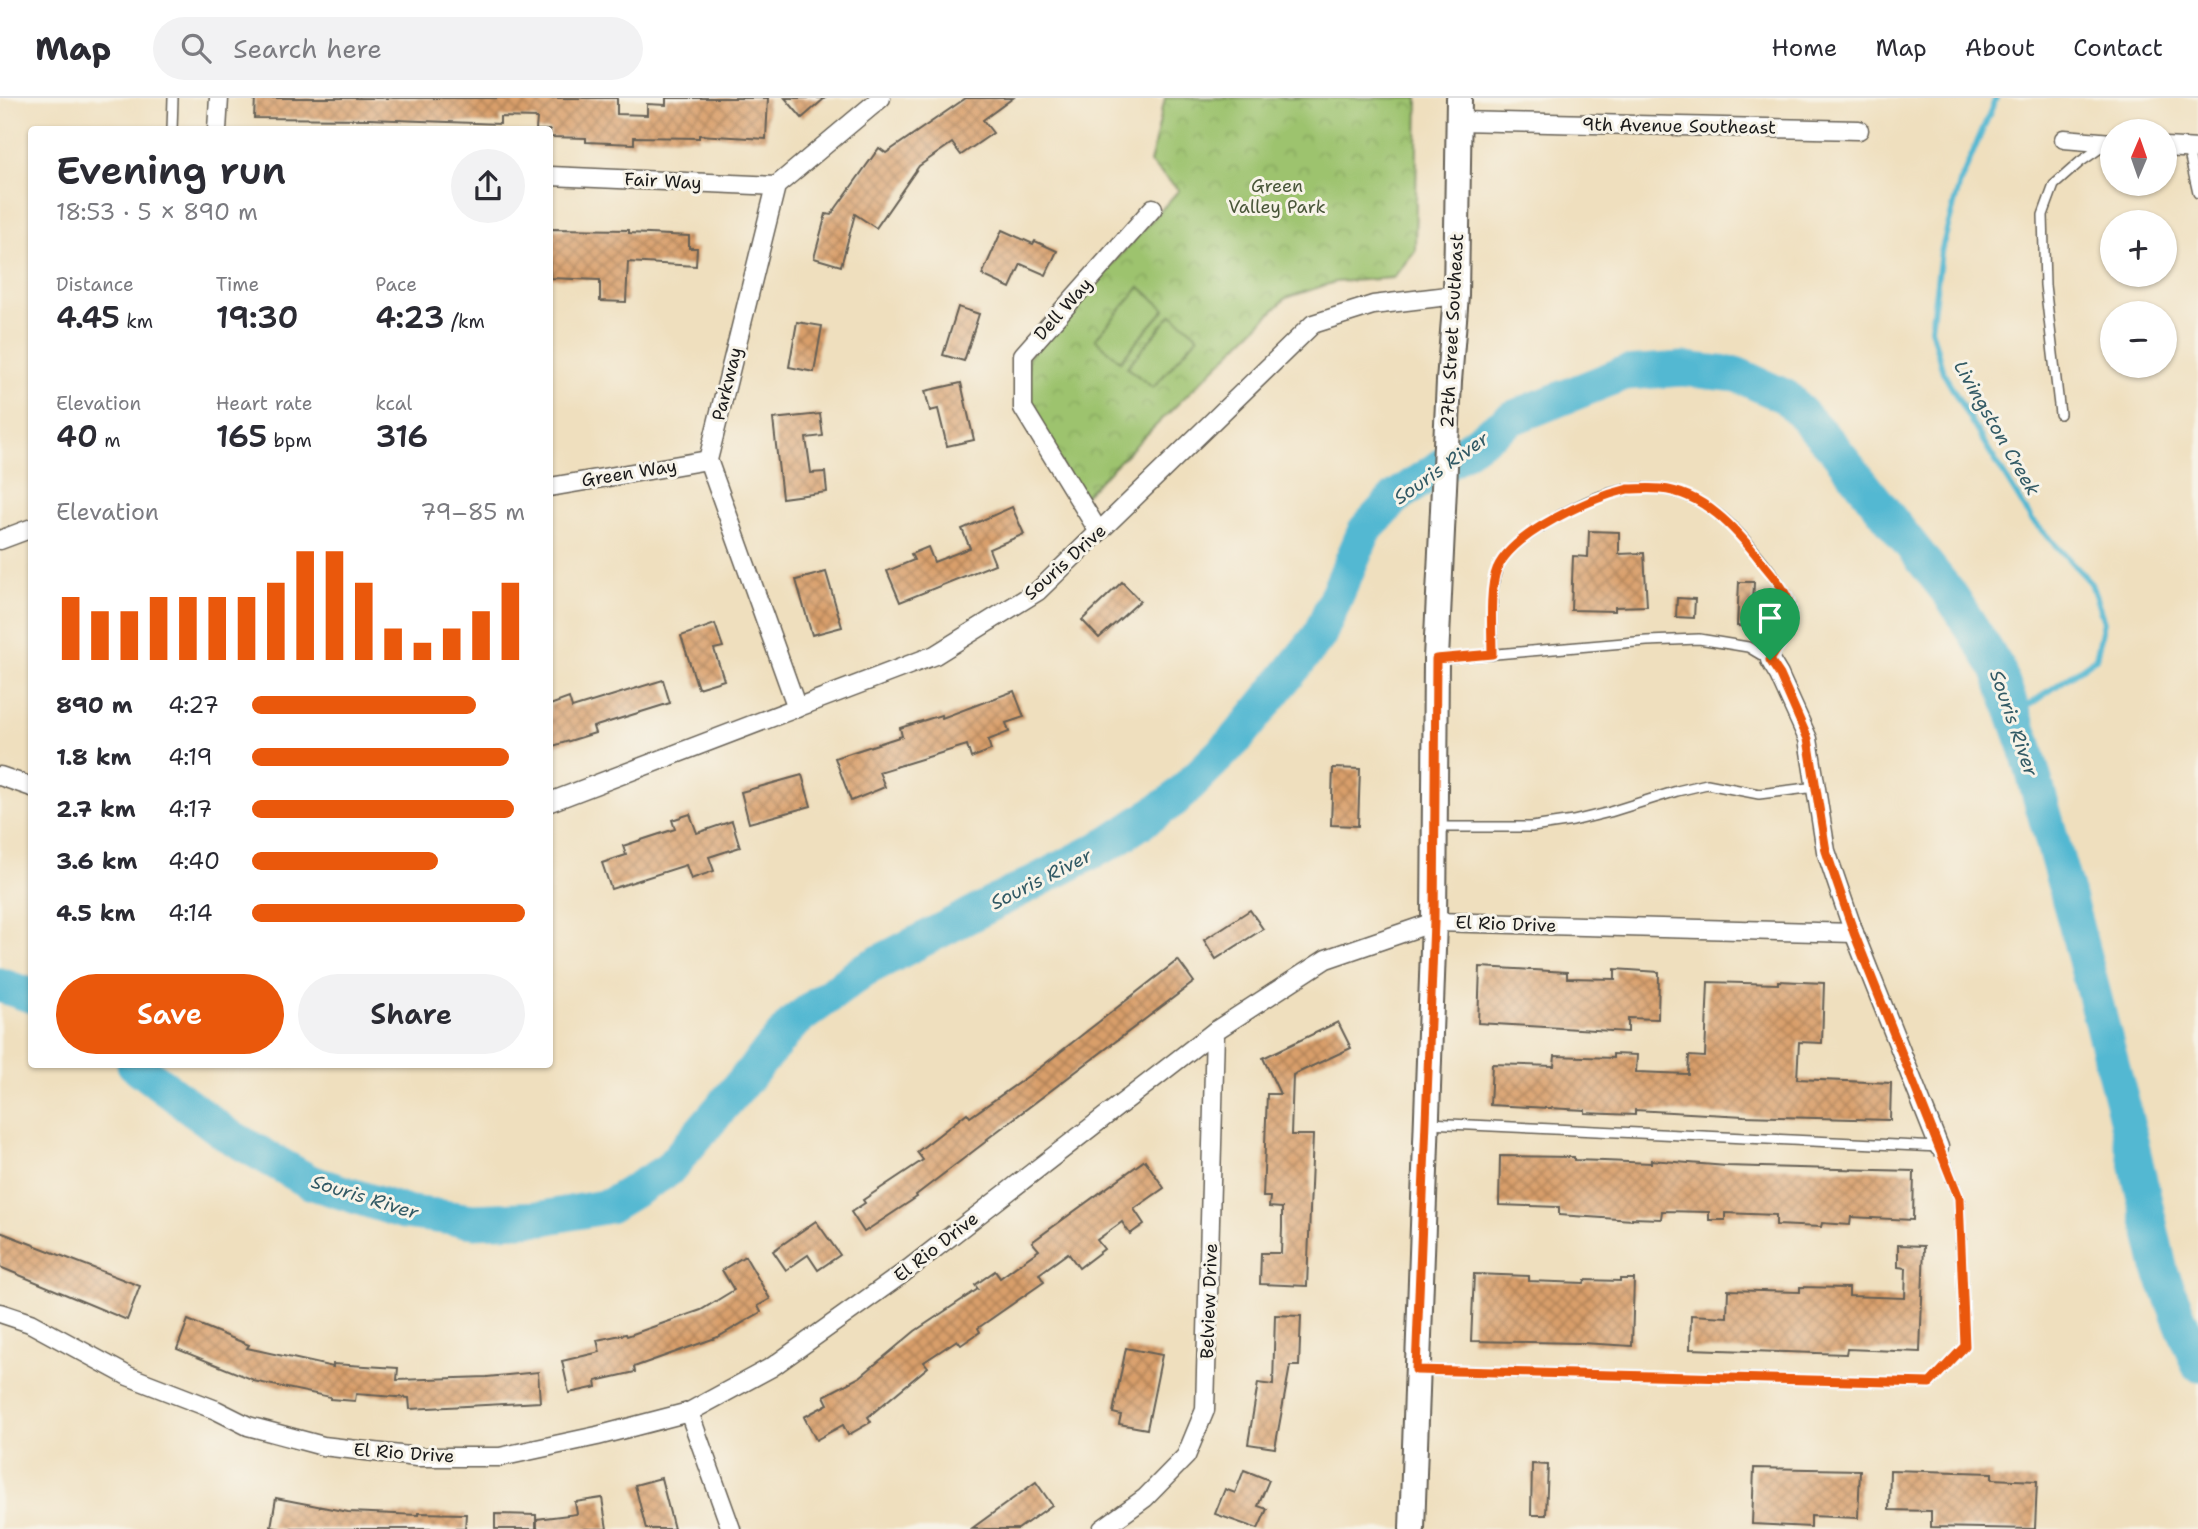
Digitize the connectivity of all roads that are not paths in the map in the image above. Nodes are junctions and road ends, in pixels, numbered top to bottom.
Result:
1 (164, 98) edge
2 (173, 98) edge
3 (219, 98) edge
4 (881, 98) edge
5 (1458, 109) edge
6 (172, 126) edge
7 (217, 126) edge
8 (1859, 130) dead end
9 (2064, 139) dead end
10 (2100, 142) edge
11 (2100, 149) edge
12 (2193, 149) edge
13 (553, 176) edge
14 (776, 186) junction
15 (2198, 193) edge
16 (1153, 208) dead end
17 (1456, 295) junction
18 (2060, 414) dead end
19 (708, 460) junction
20 (553, 486) edge
21 (28, 530) edge
22 (1100, 532) junction
23 (0, 540) edge
24 (1492, 654) junction
25 (1436, 659) junction
26 (1770, 660) junction
27 (797, 708) junction
28 (0, 776) edge
29 (28, 786) edge
30 (1816, 787) junction
31 (553, 801) edge
32 (1435, 827) junction
33 (1434, 922) junction
34 (1854, 933) junction
35 (1215, 1031) junction
36 (1426, 1123) junction
37 (1939, 1147) junction
38 (0, 1313) edge
39 (1416, 1370) junction
40 (689, 1412) junction
41 (731, 1529) edge
42 (1102, 1529) edge
43 (1412, 1529) edge

1 - 2 lane
2 - 6 lane
3 - 7 street
4 - 14 street
5 - 8 street, 9th Avenue Southeast
5 - 17 street, 27th Street Southeast
9 - 10 street
11 - 18 lane
12 - 15 lane
13 - 14 street, Fair Way
14 - 19 street, Parkway
16 - 22 street, Dell Way
17 - 22 street, Souris Drive
17 - 25 street, 27th Street Southeast
19 - 20 street, Green Way
19 - 27 street
21 - 23 street
22 - 27 street, Souris Drive
24 - 25 lane
24 - 26 lane
24 - 26 lane
25 - 32 street, 27th Street Southeast
26 - 30 street
27 - 31 street, Souris Drive
28 - 29 street
30 - 32 lane
30 - 34 street
32 - 33 street, 27th Street Southeast
33 - 34 street, El Rio Drive
33 - 35 street, El Rio Drive
33 - 36 street, 27th Street Southeast
34 - 37 street
35 - 40 street, El Rio Drive
35 - 42 street, Belview Drive
36 - 37 lane
36 - 39 street, 27th Street Southeast
37 - 39 lane
38 - 40 street, El Rio Drive
39 - 43 street, 27th Street Southeast
40 - 41 street

